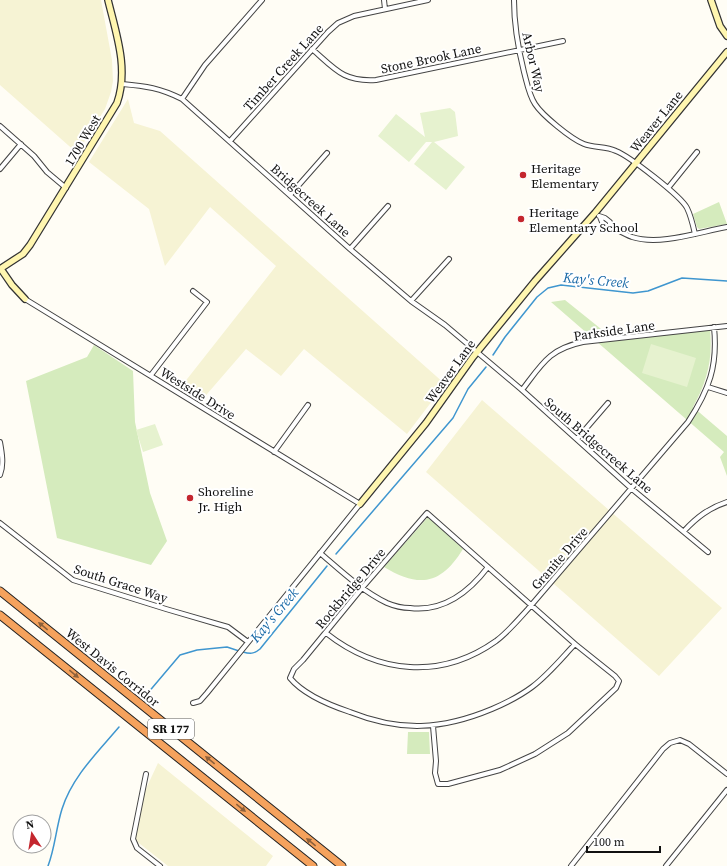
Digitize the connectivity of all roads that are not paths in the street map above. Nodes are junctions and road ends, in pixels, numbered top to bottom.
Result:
1 (108, 0) edge
2 (384, 0) edge
3 (428, 0) edge
4 (514, 0) edge
5 (711, 0) edge
6 (259, 1) edge
7 (385, 9) junction
8 (727, 36) edge
9 (564, 41) dead end
10 (312, 49) junction
11 (519, 50) junction
12 (727, 52) edge
13 (122, 84) junction
14 (182, 99) junction
15 (0, 126) edge
16 (230, 141) junction
17 (21, 144) junction
18 (697, 152) dead end
19 (327, 153) dead end
20 (636, 164) junction
21 (0, 169) edge
22 (66, 188) junction
23 (668, 188) junction
24 (290, 195) junction
25 (388, 206) dead end
26 (595, 213) junction
27 (727, 227) edge
28 (695, 234) junction
29 (350, 249) junction
30 (449, 259) dead end
31 (1, 269) edge
32 (193, 291) dead end
33 (25, 299) joint
34 (411, 301) junction
35 (727, 326) edge
36 (714, 328) junction
37 (477, 352) junction
38 (150, 375) junction
39 (708, 387) junction
40 (522, 390) junction
41 (727, 393) edge
42 (608, 403) dead end
43 (308, 405) dead end
44 (577, 440) junction
45 (0, 442) edge
46 (274, 452) junction
47 (0, 475) edge
48 (632, 489) junction
49 (727, 502) edge
50 (360, 504) junction
51 (0, 523) edge
52 (684, 531) junction
53 (708, 552) dead end
54 (320, 554) junction
55 (488, 567) junction
56 (362, 588) junction
57 (0, 591) edge
58 (532, 605) junction
59 (0, 615) edge
60 (326, 633) junction
61 (246, 644) junction
62 (575, 644) junction
63 (193, 703) dead end
64 (433, 726) junction
65 (146, 774) dead end
66 (727, 774) edge
67 (727, 790) edge
68 (160, 866) edge
69 (313, 866) edge
70 (342, 866) edge
71 (571, 866) edge
72 (666, 866) edge

1 - 13 street, 1700 West
2 - 7 street
3 - 7 street, Timber Creek Lane
4 - 11 street, Arbor Way
5 - 8 street
6 - 14 street
7 - 10 street, Timber Creek Lane
9 - 11 street, Stone Brook Lane
10 - 11 street, Stone Brook Lane
10 - 16 street, Timber Creek Lane
11 - 20 street, Arbor Way
12 - 20 street, Weaver Lane
13 - 14 street, Bridgecreek Lane
13 - 22 street, 1700 West
14 - 16 street, Bridgecreek Lane
15 - 17 street
16 - 24 street, Bridgecreek Lane
17 - 21 street
17 - 22 street
18 - 23 street
19 - 24 street
20 - 23 street, Arbor Way
20 - 26 street, Weaver Lane
22 - 31 street, 1700 West
23 - 28 street, Arbor Way
24 - 29 street, Bridgecreek Lane
25 - 29 street
26 - 28 street
26 - 37 street, Weaver Lane
27 - 28 street
29 - 34 street, Bridgecreek Lane
30 - 34 street
31 - 33 street
32 - 38 street
33 - 38 street, Westside Drive
34 - 37 street, Bridgecreek Lane
35 - 36 street, Parkside Lane
36 - 39 street, Granite Drive
36 - 40 street, Parkside Lane
37 - 40 street, South Bridgecreek Lane
37 - 50 street, Weaver Lane
38 - 46 street, Westside Drive
39 - 41 street
39 - 48 street, Granite Drive
40 - 44 street, South Bridgecreek Lane
42 - 44 street
43 - 46 street
44 - 48 street, South Bridgecreek Lane
45 - 47 street
46 - 50 street, Westside Drive
48 - 52 street, South Bridgecreek Lane
48 - 58 street, Granite Drive
49 - 52 street
50 - 54 street, Weaver Lane
51 - 61 street, South Grace Way
52 - 53 street, South Bridgecreek Lane
54 - 56 street
54 - 61 street, Weaver Lane
55 - 56 street
55 - 56 street, Rockbridge Drive
55 - 58 street
56 - 60 street, Rockbridge Drive
70 -> 57 highway, West Davis Corridor / SR 177
58 - 60 street, Granite Drive
58 - 62 street
59 -> 69 highway, SR 177
60 - 64 street, Rockbridge Drive
61 - 63 street, Weaver Lane
62 - 64 street
62 - 64 street
65 - 68 street
66 - 71 street
67 - 72 street

